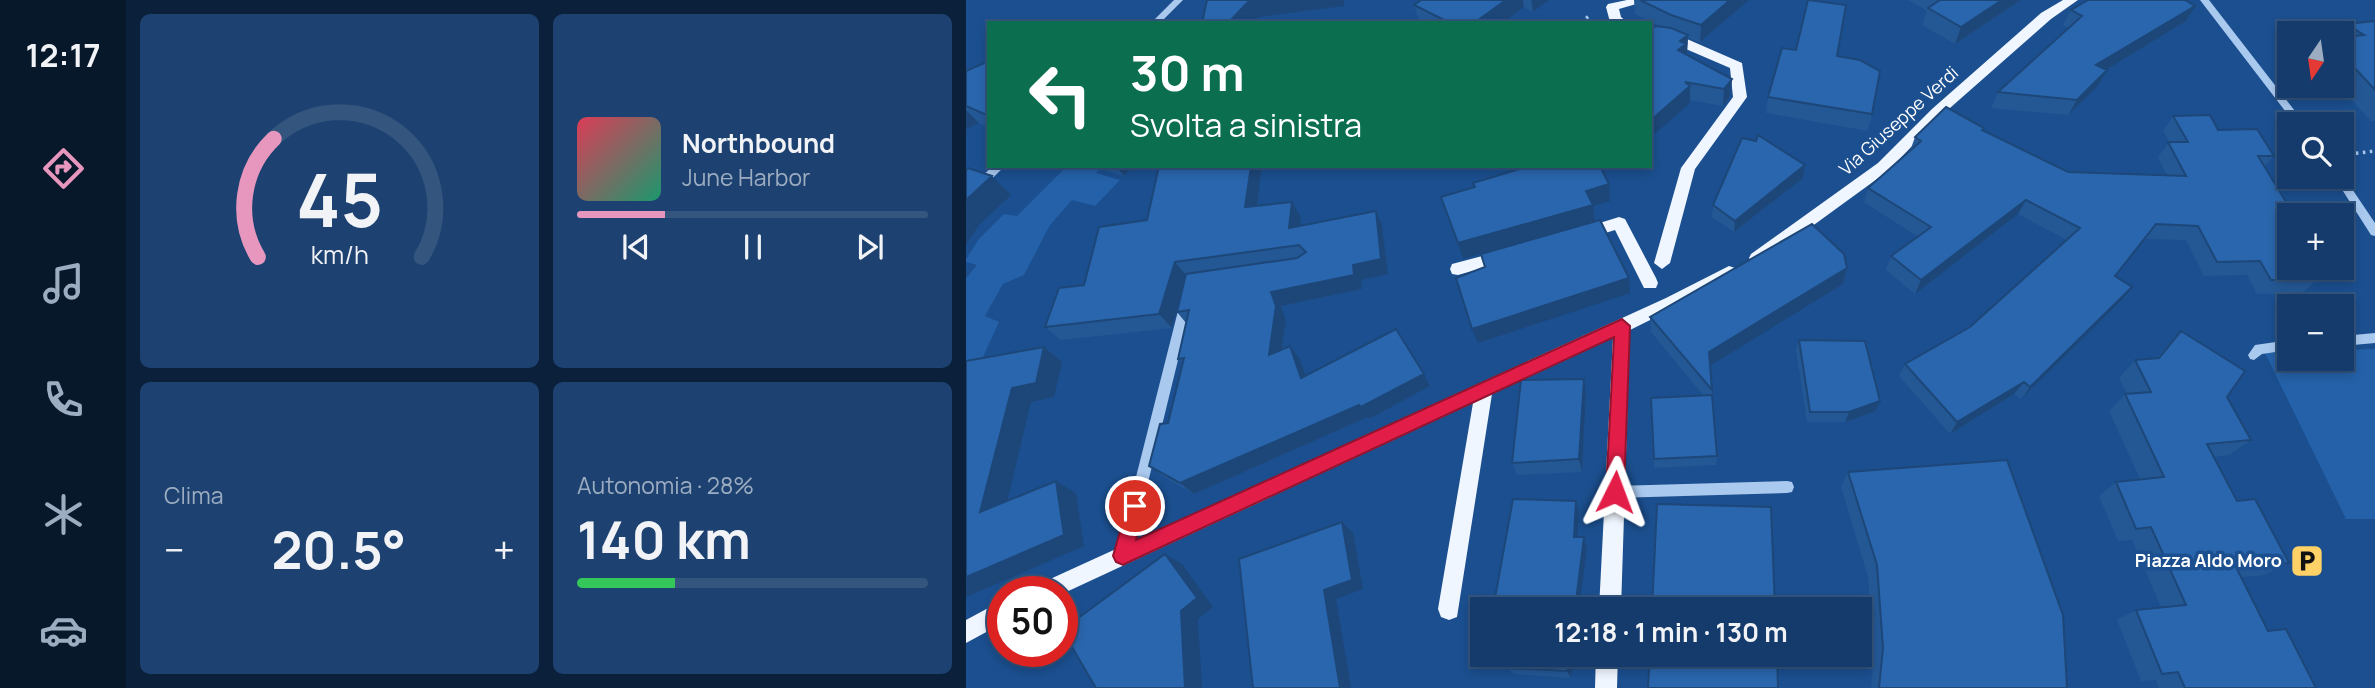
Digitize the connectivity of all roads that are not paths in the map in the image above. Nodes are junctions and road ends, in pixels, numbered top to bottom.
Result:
1 (1180, 0) edge
2 (1644, 0) edge
3 (2072, 0) edge
4 (2204, 0) edge
5 (1157, 21) edge
6 (1618, 21) edge
7 (1652, 36) edge
8 (2291, 112) edge
9 (998, 168) edge
10 (2347, 189) edge
11 (966, 197) edge
12 (2375, 232) edge
13 (1565, 239) edge
14 (1525, 250) edge
15 (1662, 263) dead end
16 (1458, 270) dead end
17 (1650, 283) dead end
18 (1188, 295) edge
19 (1622, 326) junction
20 (2375, 338) edge
21 (2354, 340) edge
22 (2277, 347) edge
23 (2254, 355) dead end
24 (1484, 390) junction
25 (1787, 487) dead end
26 (1615, 492) junction
27 (1123, 556) junction
28 (1078, 577) edge
29 (1611, 597) edge
30 (1449, 609) dead end
31 (987, 620) edge
32 (966, 632) edge
33 (1607, 667) edge
34 (1606, 688) edge

1 - 5 street
2 - 6 main road
3 - 19 main road, Via Giuseppe Verdi
4 - 8 street
7 - 15 main road
9 - 11 street
10 - 12 street
13 - 17 main road
14 - 16 main road
18 - 27 street
19 - 24 main road, Via Giuseppe Verdi
19 - 26 main road
20 - 21 street
22 - 23 street
24 - 27 main road, Via Giuseppe Verdi
24 - 30 main road
25 - 26 street
26 - 29 main road
27 - 28 main road, Via Giuseppe Verdi
31 - 32 main road
33 - 34 main road

